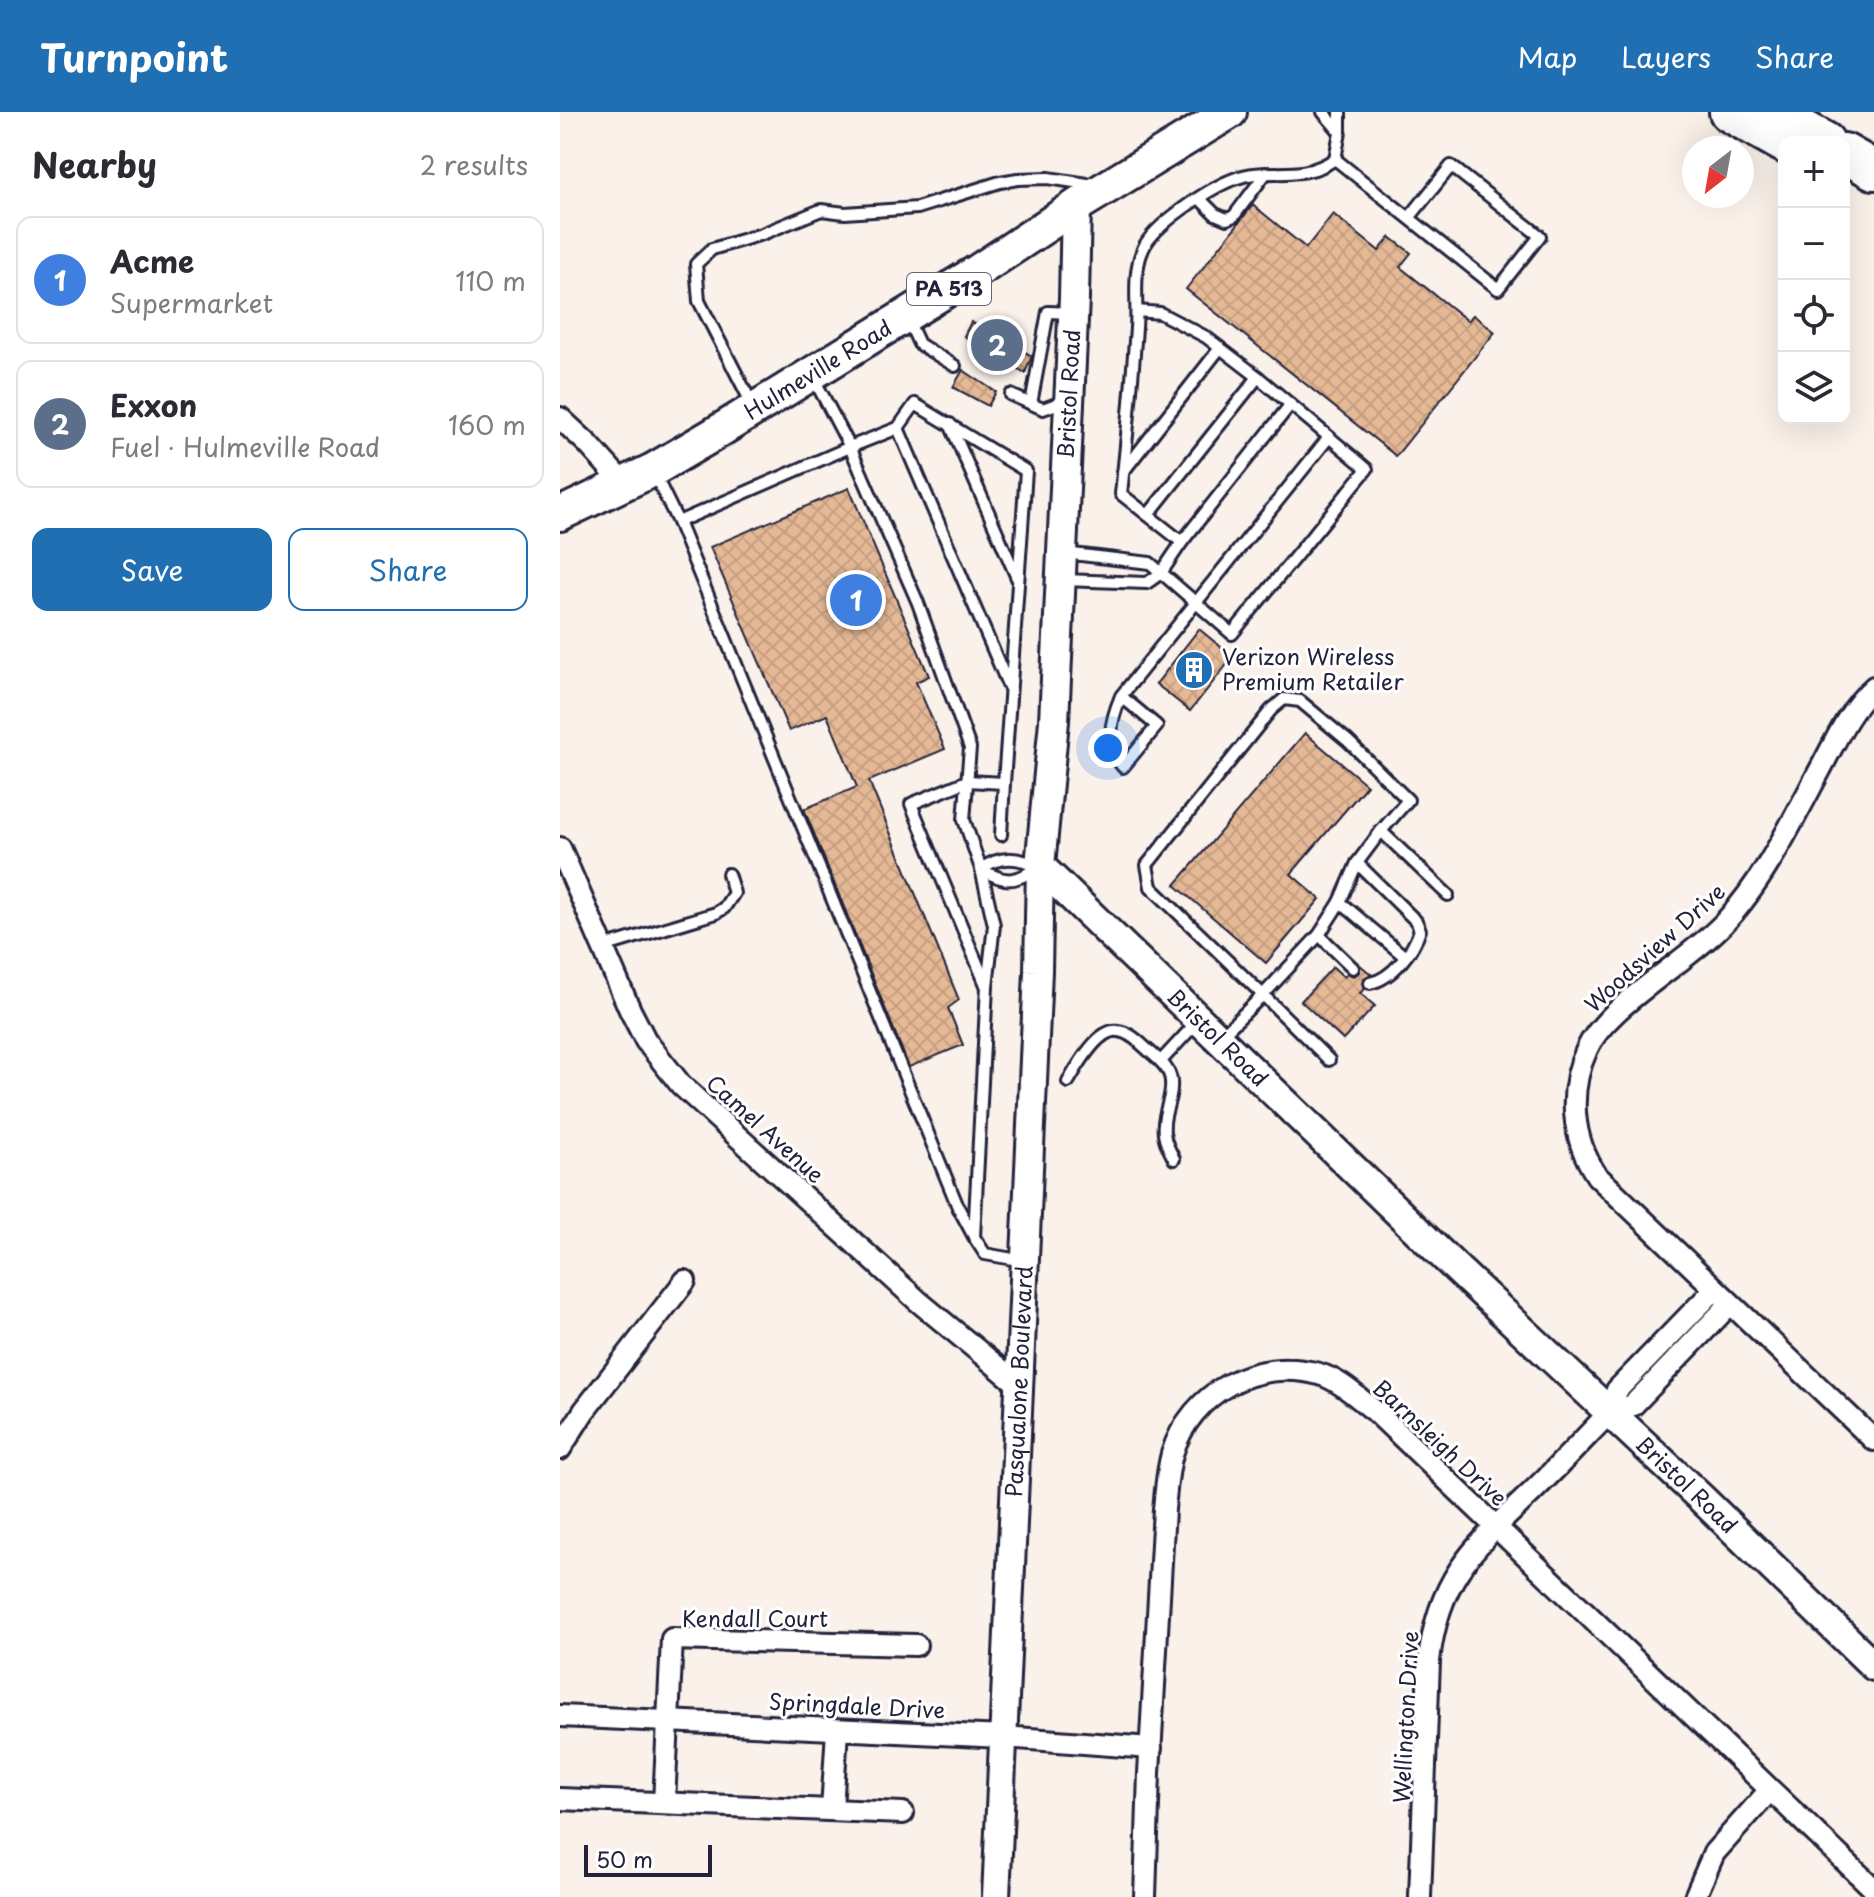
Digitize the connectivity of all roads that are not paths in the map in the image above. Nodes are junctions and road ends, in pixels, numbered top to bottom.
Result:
1 (1230, 112) edge
2 (1323, 112) edge
3 (1340, 112) edge
4 (1729, 112) edge
5 (1772, 112) edge
6 (1340, 132) junction
7 (1814, 136) edge
8 (1778, 140) edge
9 (1850, 156) edge
10 (1335, 159) junction
11 (1874, 170) edge
12 (1266, 173) junction
13 (1850, 180) edge
14 (1108, 186) junction
15 (1874, 194) edge
16 (1200, 199) junction
17 (1076, 206) junction
18 (1409, 218) junction
19 (1137, 311) junction
20 (1073, 313) junction
21 (906, 316) junction
22 (1220, 348) junction
23 (955, 366) dead end
24 (812, 375) junction
25 (1258, 377) junction
26 (1011, 395) dead end
27 (1068, 400) junction
28 (1031, 404) junction
29 (1290, 405) junction
30 (755, 409) junction
31 (560, 418) edge
32 (950, 424) junction
33 (898, 428) junction
34 (1329, 437) junction
35 (850, 447) junction
36 (653, 470) junction
37 (1123, 472) junction
38 (624, 484) junction
39 (560, 514) edge
40 (1148, 515) junction
41 (678, 522) junction
42 (1182, 542) junction
43 (1061, 566) junction
44 (1161, 573) junction
45 (1018, 580) junction
46 (1196, 604) junction
47 (1874, 687) edge
48 (1010, 690) junction
49 (1121, 696) junction
50 (967, 781) junction
51 (1004, 783) junction
52 (1381, 831) junction
53 (1001, 835) dead end
54 (560, 848) edge
55 (1357, 863) junction
56 (1040, 866) junction
57 (981, 869) junction
58 (728, 874) dead end
59 (1448, 895) dead end
60 (1340, 902) junction
61 (1319, 935) junction
62 (603, 947) junction
63 (1404, 956) junction
64 (1353, 968) dead end
65 (1370, 983) dead end
66 (987, 986) junction
67 (1263, 995) junction
68 (1209, 1029) junction
69 (1329, 1060) dead end
70 (1161, 1061) junction
71 (1068, 1082) dead end
72 (1174, 1159) dead end
73 (974, 1237) junction
74 (1025, 1261) junction
75 (685, 1281) dead end
76 (1722, 1296) junction
77 (1018, 1384) junction
78 (1609, 1413) junction
79 (1874, 1440) edge
80 (560, 1449) edge
81 (1494, 1527) junction
82 (916, 1645) dead end
83 (1874, 1666) edge
84 (560, 1716) edge
85 (669, 1721) junction
86 (837, 1730) junction
87 (1003, 1737) junction
88 (1151, 1748) junction
89 (1770, 1790) junction
90 (560, 1799) edge
91 (664, 1803) junction
92 (832, 1810) junction
93 (903, 1813) dead end
94 (1874, 1889) edge
95 (996, 1897) edge
96 (1145, 1897) edge
97 (1420, 1897) edge
98 (1695, 1897) edge

1 - 14 main road, Hulmeville Road / PA 513
2 - 6 lane
3 - 6 lane
4 - 8 highway
5 - 7 highway
6 - 10 lane
9 - 11 highway
10 - 12 lane
10 - 18 lane
12 - 16 lane
12 - 16 lane
13 - 15 highway
14 - 17 main road, Hulmeville Road / PA 513
14 - 30 lane
16 - 19 lane
17 - 20 main road, Bristol Road
17 - 21 main road, Hulmeville Road / PA 513
18 - 18 lane
19 - 22 lane
19 - 37 lane
20 - 27 main road, Bristol Road
20 - 28 lane
21 - 23 lane
21 - 24 main road, Hulmeville Road / PA 513
22 - 25 lane
22 - 37 lane
24 - 30 main road, Hulmeville Road / PA 513
24 - 35 lane
25 - 29 lane
25 - 40 lane
26 - 28 lane
27 - 28 lane
27 - 43 main road, Bristol Road
29 - 34 lane
29 - 42 lane
30 - 36 main road, Hulmeville Road / PA 513
31 - 38 street
32 - 33 lane
32 - 45 lane
32 - 45 lane
33 - 35 lane
33 - 48 lane
34 - 46 lane
34 - 46 lane
35 - 41 lane
35 - 50 lane
36 - 38 main road, Hulmeville Road / PA 513
36 - 41 lane
37 - 40 lane
38 - 39 main road, Hulmeville Road / PA 513
40 - 42 lane
41 - 73 lane
42 - 44 lane
43 - 44 lane
43 - 44 lane
43 - 56 main road, Bristol Road
44 - 46 lane
45 - 48 lane
46 - 49 lane
47 - 76 street, Woodsview Drive
48 - 51 lane
49 - 49 lane
50 - 51 lane
50 - 57 lane
50 - 66 lane
51 - 53 lane
52 - 55 lane
52 - 59 lane
52 - 67 lane
54 - 62 street, Camel Avenue
55 - 60 lane
55 - 63 lane
56 - 57 lane
56 - 57 lane
56 - 68 main road, Bristol Road
56 - 74 street, Pasqualone Boulevard
57 - 66 lane
58 - 62 lane
60 - 61 lane
60 - 63 lane
61 - 64 lane
61 - 67 lane
62 - 77 street, Camel Avenue
63 - 65 lane
66 - 73 lane
67 - 68 lane
67 - 69 lane
68 - 70 lane
68 - 78 main road, Bristol Road
70 - 71 lane
70 - 72 lane
73 - 74 lane
74 - 77 street, Pasqualone Boulevard
75 - 80 street
76 - 78 street, Wellington Drive
76 - 79 street, Woodsview Drive
77 - 87 street, Pasqualone Boulevard
78 - 81 street, Wellington Drive
78 - 83 main road, Bristol Road
81 - 88 street, Barnsleigh Drive
81 - 89 street, Barnsleigh Drive
81 - 97 street, Wellington Drive
82 - 85 street, Kendall Court
84 - 85 street, Springdale Drive
85 - 86 street, Springdale Drive
85 - 91 street
86 - 87 street, Springdale Drive
86 - 92 street
87 - 88 street, Springdale Drive
87 - 95 street, Pasqualone Boulevard
88 - 96 street, Barnsleigh Drive
89 - 94 street, Barnsleigh Drive
89 - 98 street
90 - 91 street
91 - 92 street
92 - 93 street

